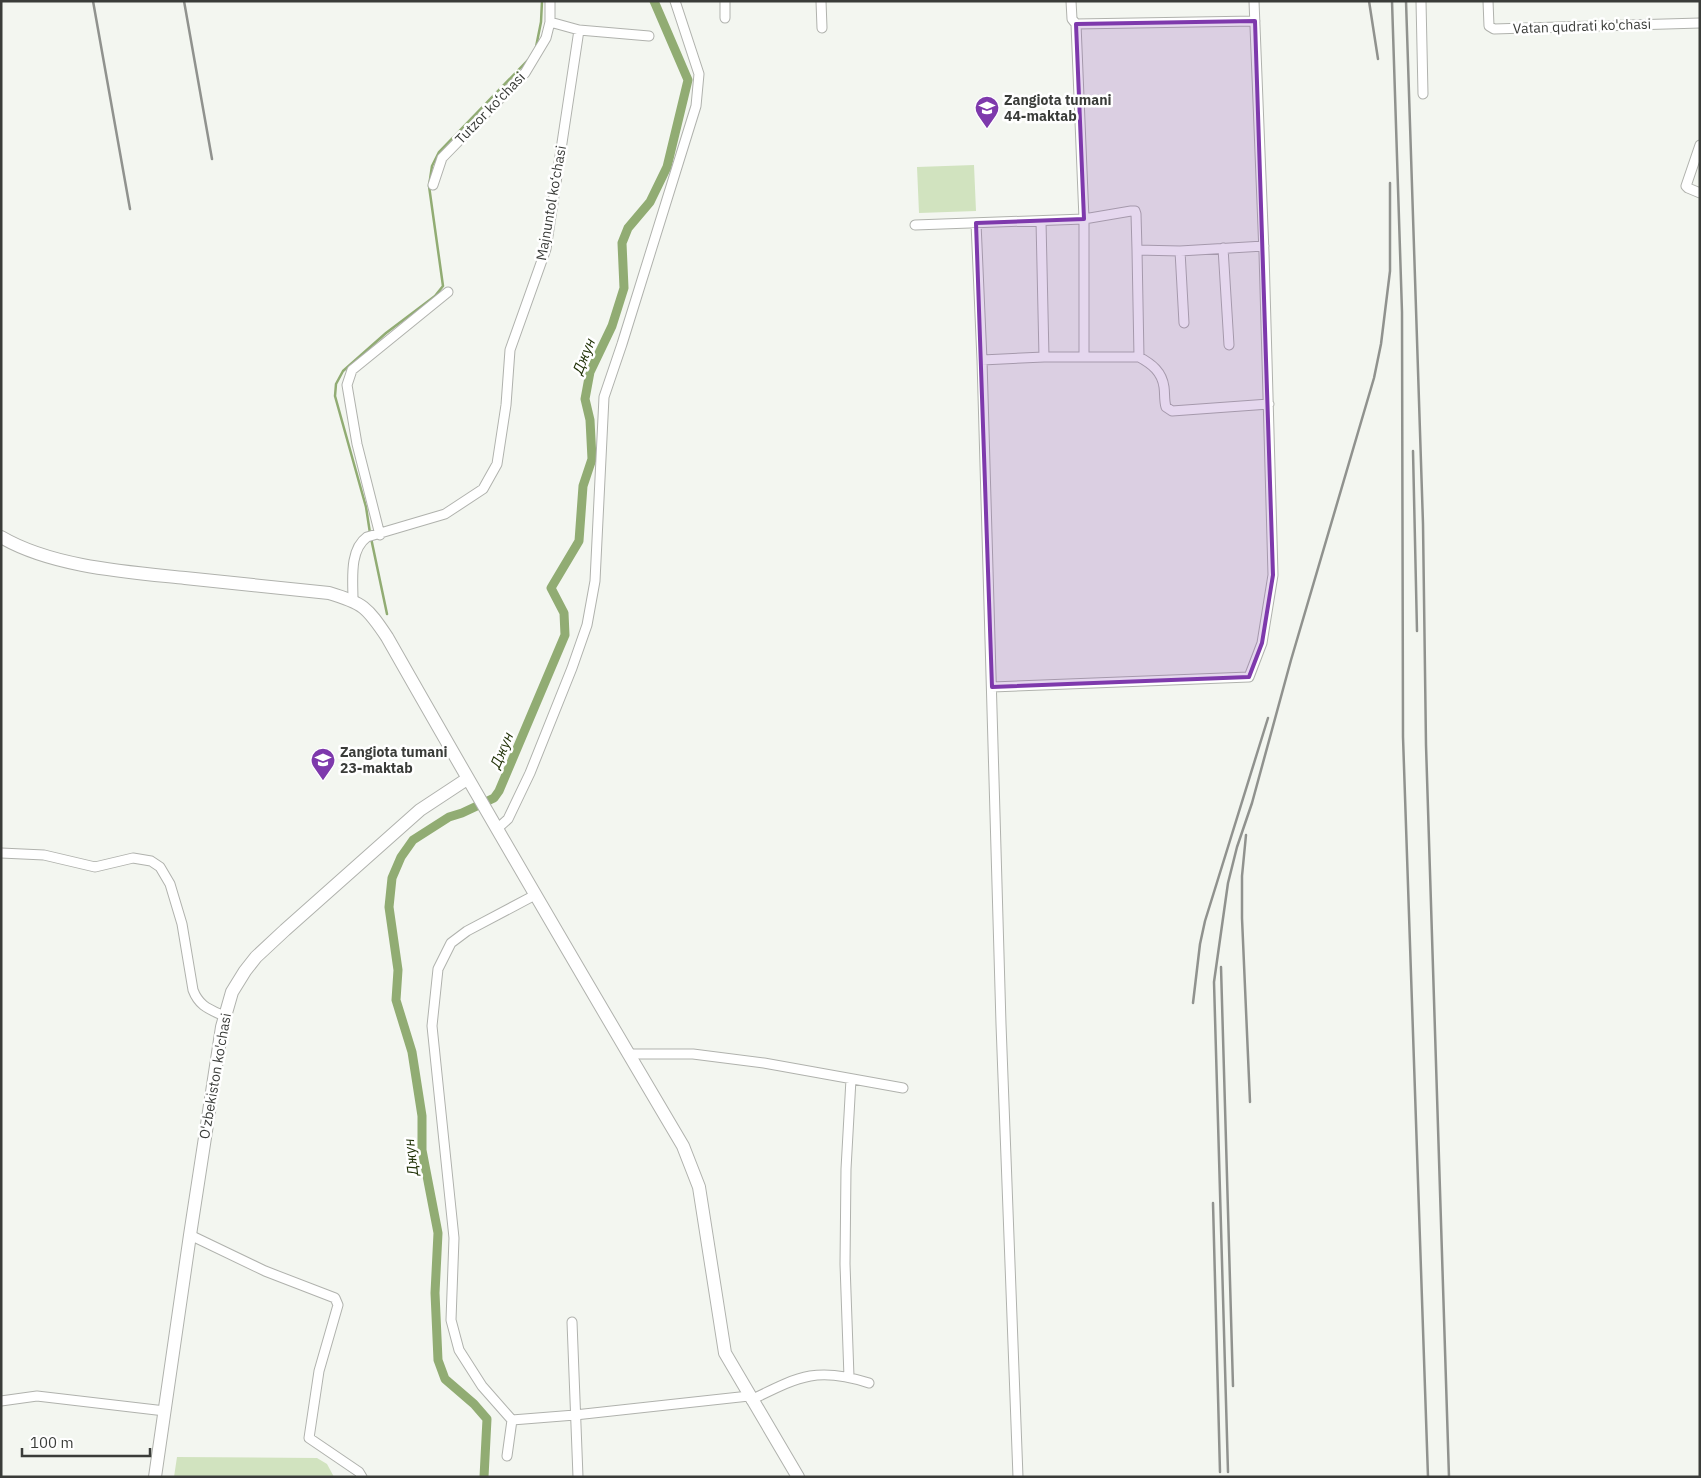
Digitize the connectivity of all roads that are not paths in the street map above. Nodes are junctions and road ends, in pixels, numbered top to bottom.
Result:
1 (550, 1) edge
2 (676, 1) edge
3 (726, 1) edge
4 (821, 1) edge
5 (1071, 1) edge
6 (1254, 1) edge
7 (1421, 1) edge
8 (1488, 1) edge
9 (725, 18) dead end
10 (1255, 21) junction
11 (550, 22) junction
12 (1700, 23) edge
13 (1076, 24) junction
14 (822, 28) dead end
15 (579, 30) junction
16 (649, 36) dead end
17 (1423, 94) dead end
18 (1700, 146) edge
19 (433, 185) dead end
20 (1700, 193) edge
21 (1084, 219) junction
22 (1040, 221) junction
23 (976, 223) junction
24 (915, 225) dead end
25 (1264, 246) junction
26 (1223, 248) junction
27 (1137, 250) junction
28 (1180, 251) junction
29 (448, 292) dead end
30 (1184, 323) dead end
31 (1230, 345) dead end
32 (1044, 357) junction
33 (1084, 357) junction
34 (1139, 357) junction
35 (982, 360) junction
36 (1269, 404) junction
37 (374, 536) junction
38 (1, 537) edge
39 (353, 600) junction
40 (992, 687) junction
41 (467, 779) junction
42 (498, 828) junction
43 (1, 854) edge
44 (535, 895) junction
45 (224, 1016) junction
46 (629, 1054) junction
47 (851, 1079) junction
48 (903, 1088) dead end
49 (190, 1235) junction
50 (572, 1322) dead end
51 (849, 1376) junction
52 (869, 1383) dead end
53 (750, 1398) junction
54 (1, 1401) edge
55 (165, 1411) junction
56 (575, 1415) junction
57 (512, 1420) junction
58 (507, 1456) dead end
59 (155, 1477) edge
60 (362, 1477) edge
61 (578, 1477) edge
62 (798, 1477) edge
63 (1018, 1477) edge

1 - 11 street, Tutzor ko‘chasi
2 - 42 street
3 - 9 street
4 - 14 street
5 - 13 street
6 - 10 street
7 - 17 street
8 - 12 street, Vatan qudrati ko'chasi
10 - 13 street
10 - 25 street
11 - 15 street
11 - 19 street, Tutzor ko‘chasi
13 - 21 street
15 - 16 street
15 - 37 street, Majnuntol ko‘chasi
18 - 20 street
21 - 22 street
21 - 27 street
21 - 33 street
22 - 23 street
22 - 32 street
23 - 24 street
23 - 35 street
25 - 26 street
25 - 36 street
26 - 28 street
26 - 31 street
27 - 28 street
27 - 34 street
28 - 30 street
29 - 37 street
32 - 33 street
32 - 35 street
33 - 34 street
34 - 36 street
35 - 40 street
36 - 40 street
37 - 39 street
38 - 39 main road
39 - 41 main road
40 - 63 street
41 - 42 main road
41 - 45 main road, O'zbekiston ko'chasi
42 - 44 main road
43 - 45 street
44 - 46 main road
44 - 57 street
45 - 49 main road, O'zbekiston ko'chasi
46 - 47 street
46 - 53 main road
47 - 48 street
47 - 51 street
49 - 55 main road, O'zbekiston ko'chasi
49 - 60 street
50 - 56 street
51 - 52 street
51 - 53 street
53 - 56 street
53 - 62 main road
54 - 55 street
55 - 59 main road, O'zbekiston ko'chasi
56 - 57 street
56 - 61 street
57 - 58 street

